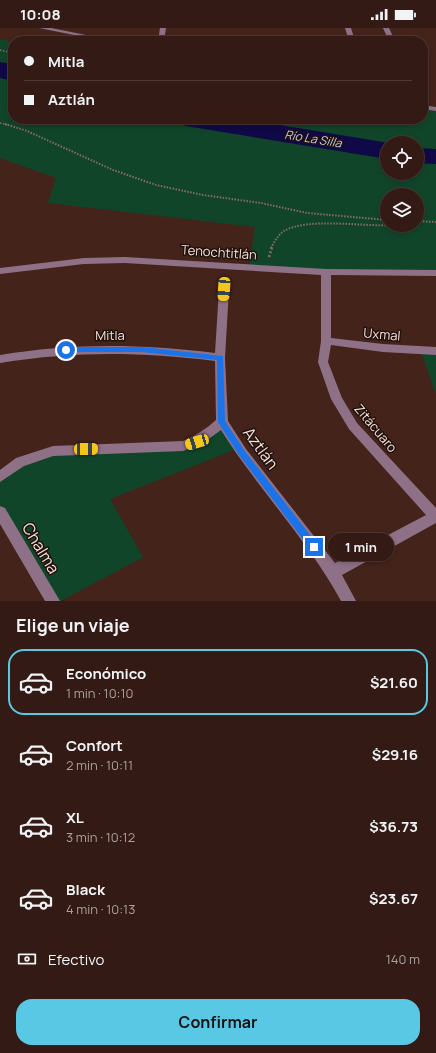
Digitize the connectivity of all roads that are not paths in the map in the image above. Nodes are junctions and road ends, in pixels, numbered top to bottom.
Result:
1 (42, 28) edge
2 (86, 36) edge
3 (0, 270) edge
4 (326, 272) junction
5 (436, 273) edge
6 (224, 289) dead end
7 (326, 341) junction
8 (436, 351) edge
9 (220, 358) junction
10 (0, 359) edge
11 (222, 422) junction
12 (0, 477) edge
13 (0, 512) edge
14 (435, 516) edge
15 (333, 572) junction
16 (53, 601) edge
17 (350, 601) edge

1 - 2 street
3 - 4 street, Tenochtitlán
4 - 5 street, Tenochtitlán
4 - 7 street, Zitácuaro
6 - 9 street
7 - 8 street, Uxmal
7 - 14 street, Zitácuaro
9 - 10 street, Mitla
9 - 11 street
11 - 12 street
11 - 15 street, Aztlán
13 - 16 street, Chalma
14 - 15 street
15 - 17 street, Aztlán

